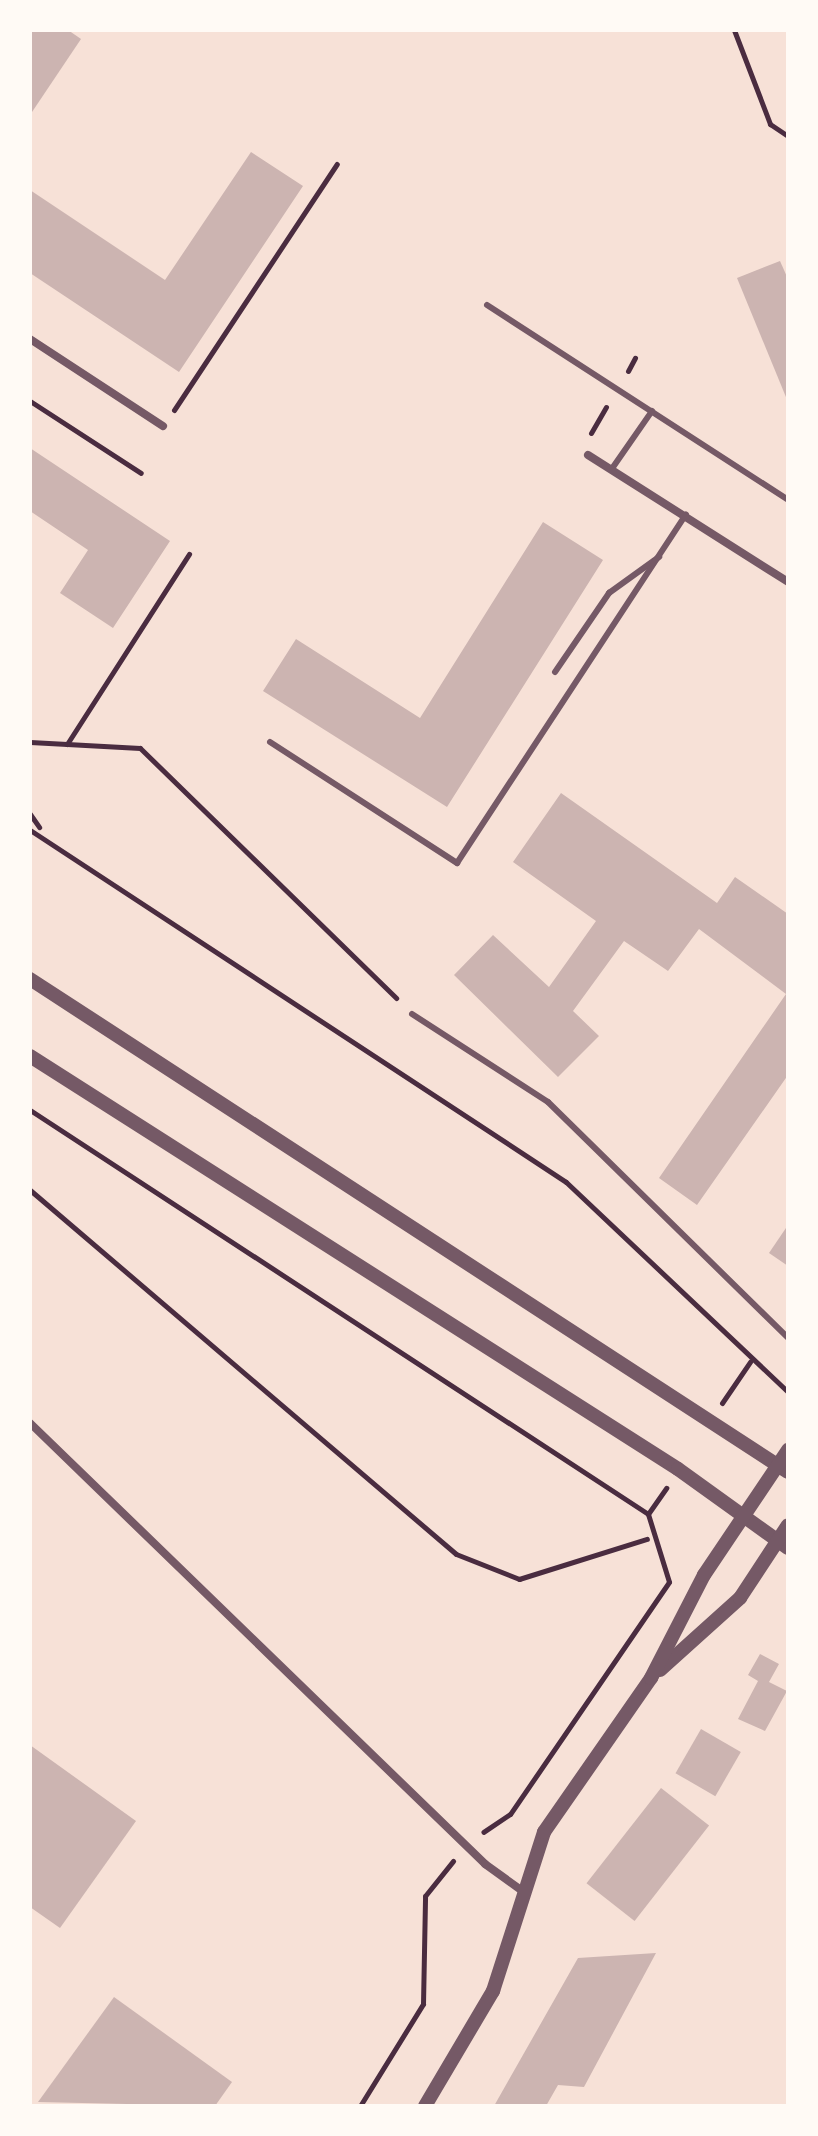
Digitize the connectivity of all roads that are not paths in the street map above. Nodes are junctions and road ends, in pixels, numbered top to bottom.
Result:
1 (487, 305) dead end
2 (30, 339) edge
3 (652, 411) junction
4 (163, 426) road end
5 (588, 455) dead end
6 (611, 470) junction
7 (788, 500) edge
8 (686, 515) junction
9 (662, 555) junction
10 (788, 582) edge
11 (555, 672) dead end
12 (270, 742) dead end
13 (30, 979) edge
14 (412, 1014) dead end
15 (30, 1056) edge
16 (788, 1338) edge
17 (30, 1423) edge
18 (788, 1450) edge
19 (783, 1469) edge
20 (743, 1515) junction
21 (788, 1525) edge
22 (783, 1544) edge
23 (651, 1678) junction
24 (521, 1890) junction
25 (425, 2106) edge

1 - 3 lane
2 - 4 street
3 - 6 lane
3 - 7 lane
5 - 6 street
6 - 8 street
8 - 9 lane
8 - 10 street
9 - 11 lane
9 - 12 lane
13 - 19 street
14 - 16 lane
15 - 20 street
17 - 24 street
18 - 19 street
19 - 20 street
20 - 22 street
20 - 23 street
21 - 22 street
22 - 23 street
23 - 24 street
24 - 25 street

